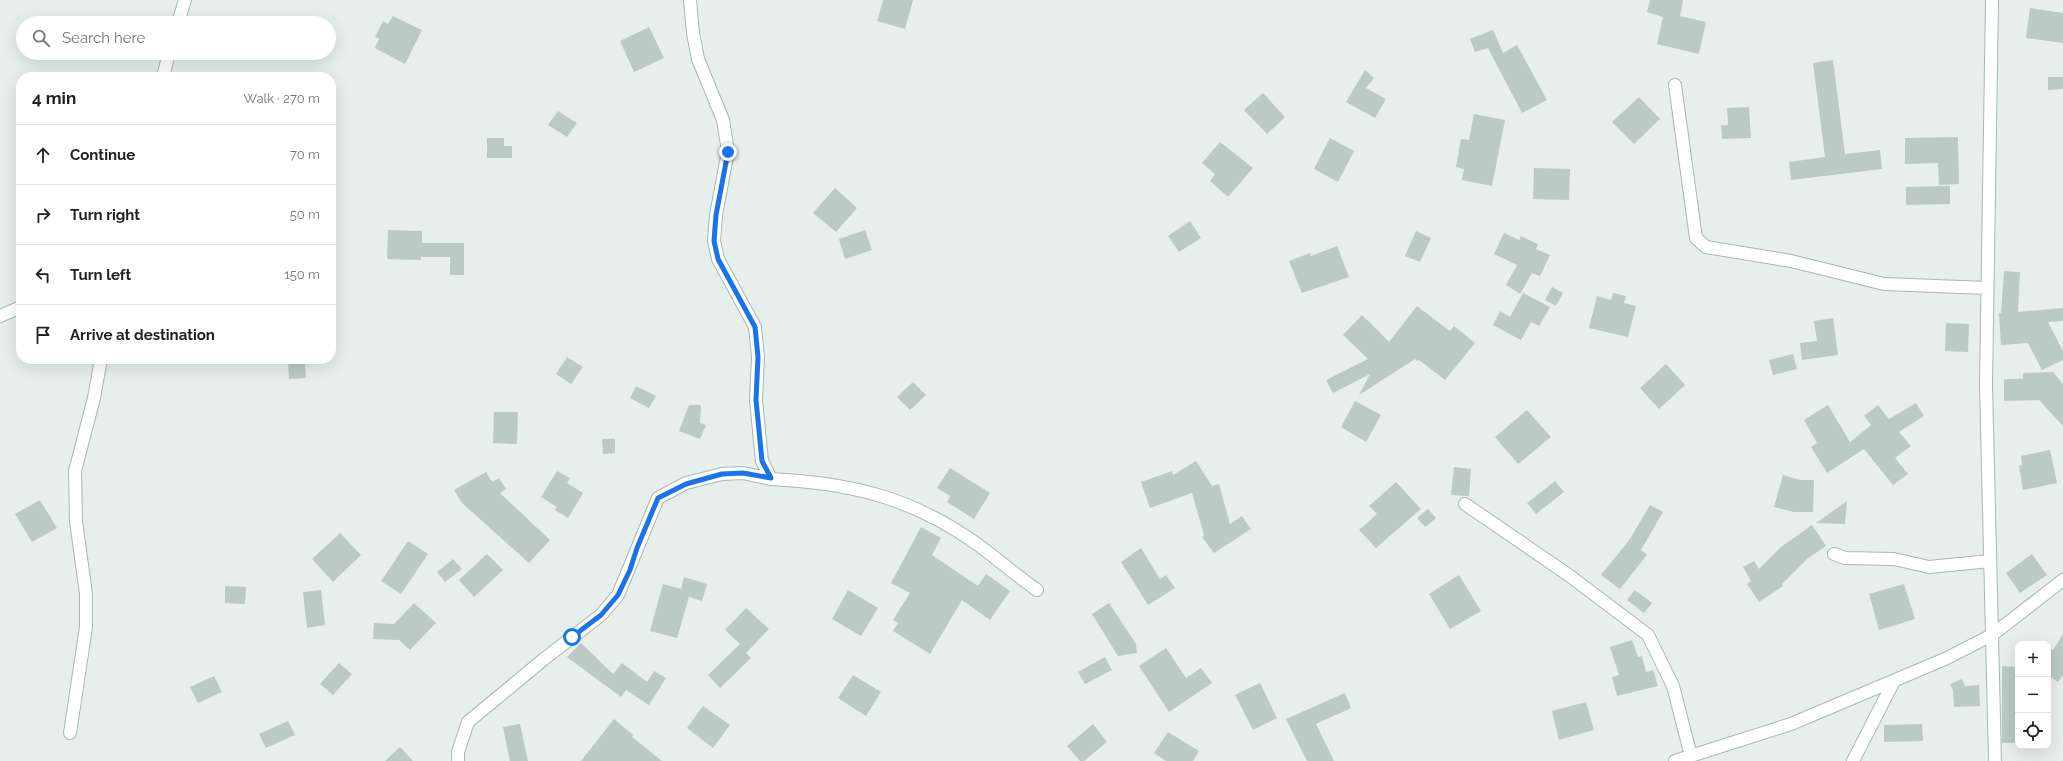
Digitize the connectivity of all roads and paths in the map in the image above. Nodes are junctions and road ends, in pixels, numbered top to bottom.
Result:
1 (185, 0) edge
2 (690, 0) edge
3 (1992, 0) edge
4 (180, 16) edge
5 (167, 60) edge
6 (164, 72) edge
7 (1675, 86) dead end
8 (1987, 288) junction
9 (16, 309) edge
10 (0, 316) edge
11 (100, 364) edge
12 (771, 478) junction
13 (1465, 504) dead end
14 (1834, 554) dead end
15 (1990, 561) junction
16 (2063, 580) edge
17 (1037, 590) dead end
18 (1992, 635) junction
19 (1894, 681) junction
20 (70, 733) dead end
21 (1691, 756) junction
22 (458, 761) edge
23 (1675, 761) edge
24 (1852, 761) edge
25 (1995, 761) edge

1 - 4 street
2 - 12 street
3 - 8 street
5 - 6 street
7 - 8 street
8 - 15 street
9 - 10 street
11 - 20 street
12 - 17 street
12 - 22 street
13 - 21 street
14 - 15 street
15 - 18 street
16 - 18 street
18 - 19 street
18 - 25 street
19 - 21 street
19 - 24 street
21 - 23 street

